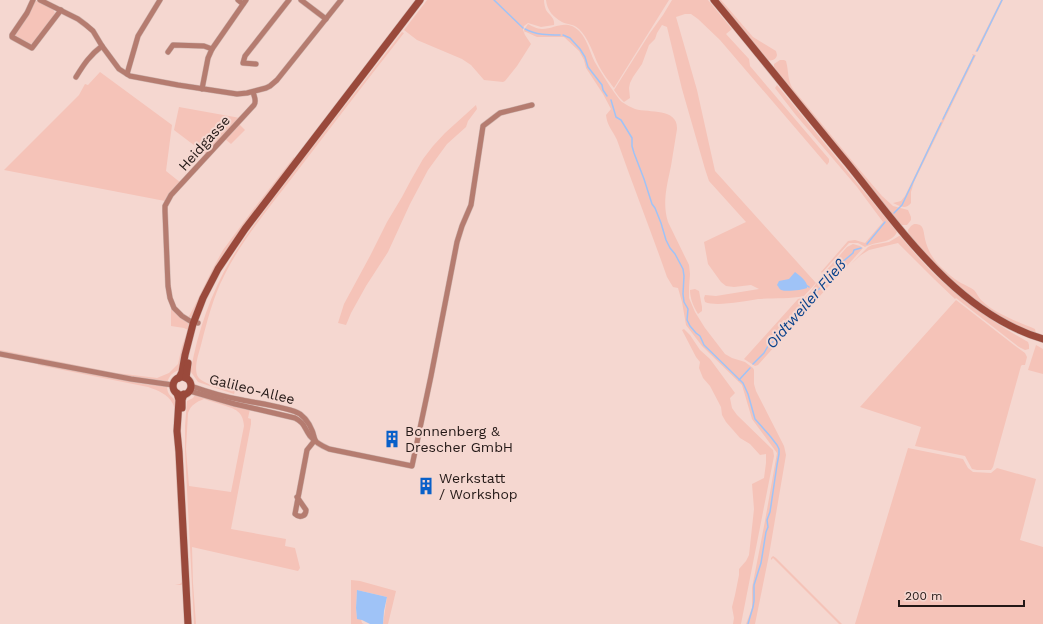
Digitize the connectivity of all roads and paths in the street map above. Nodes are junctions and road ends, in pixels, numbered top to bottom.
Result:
1 (33, 0) edge
2 (40, 0) edge
3 (160, 0) edge
4 (238, 0) edge
5 (289, 0) edge
6 (301, 0) edge
7 (341, 0) edge
8 (420, 0) edge
9 (714, 0) edge
10 (244, 2) edge
11 (61, 10) junction
12 (326, 19) junction
13 (102, 46) junction
14 (212, 50) junction
15 (168, 52) dead end
16 (256, 64) dead end
17 (127, 74) junction
18 (76, 77) dead end
19 (202, 89) junction
20 (253, 92) junction
21 (532, 105) dead end
22 (196, 322) junction
23 (1043, 339) edge
24 (0, 354) edge
25 (182, 378) junction
26 (173, 385) junction
27 (186, 391) junction
28 (315, 440) junction
29 (297, 497) dead end
30 (188, 624) edge

1 - 11 street
2 - 11 street
3 - 17 street
4 - 10 street
5 - 16 street
6 - 12 street
7 - 12 street
8 - 22 street
9 - 23 street
10 - 14 street
11 - 13 street
12 - 20 street
13 - 17 street
13 - 18 street
14 - 15 street
14 - 19 street
17 - 19 street
19 - 20 street
20 - 22 street, Heidgasse
21 - 28 street, Galileo-Allee
22 - 25 street
24 - 26 street
25 - 26 street
25 - 27 street
26 - 27 street
27 - 28 street, Galileo-Allee
27 - 30 street
28 - 29 street

